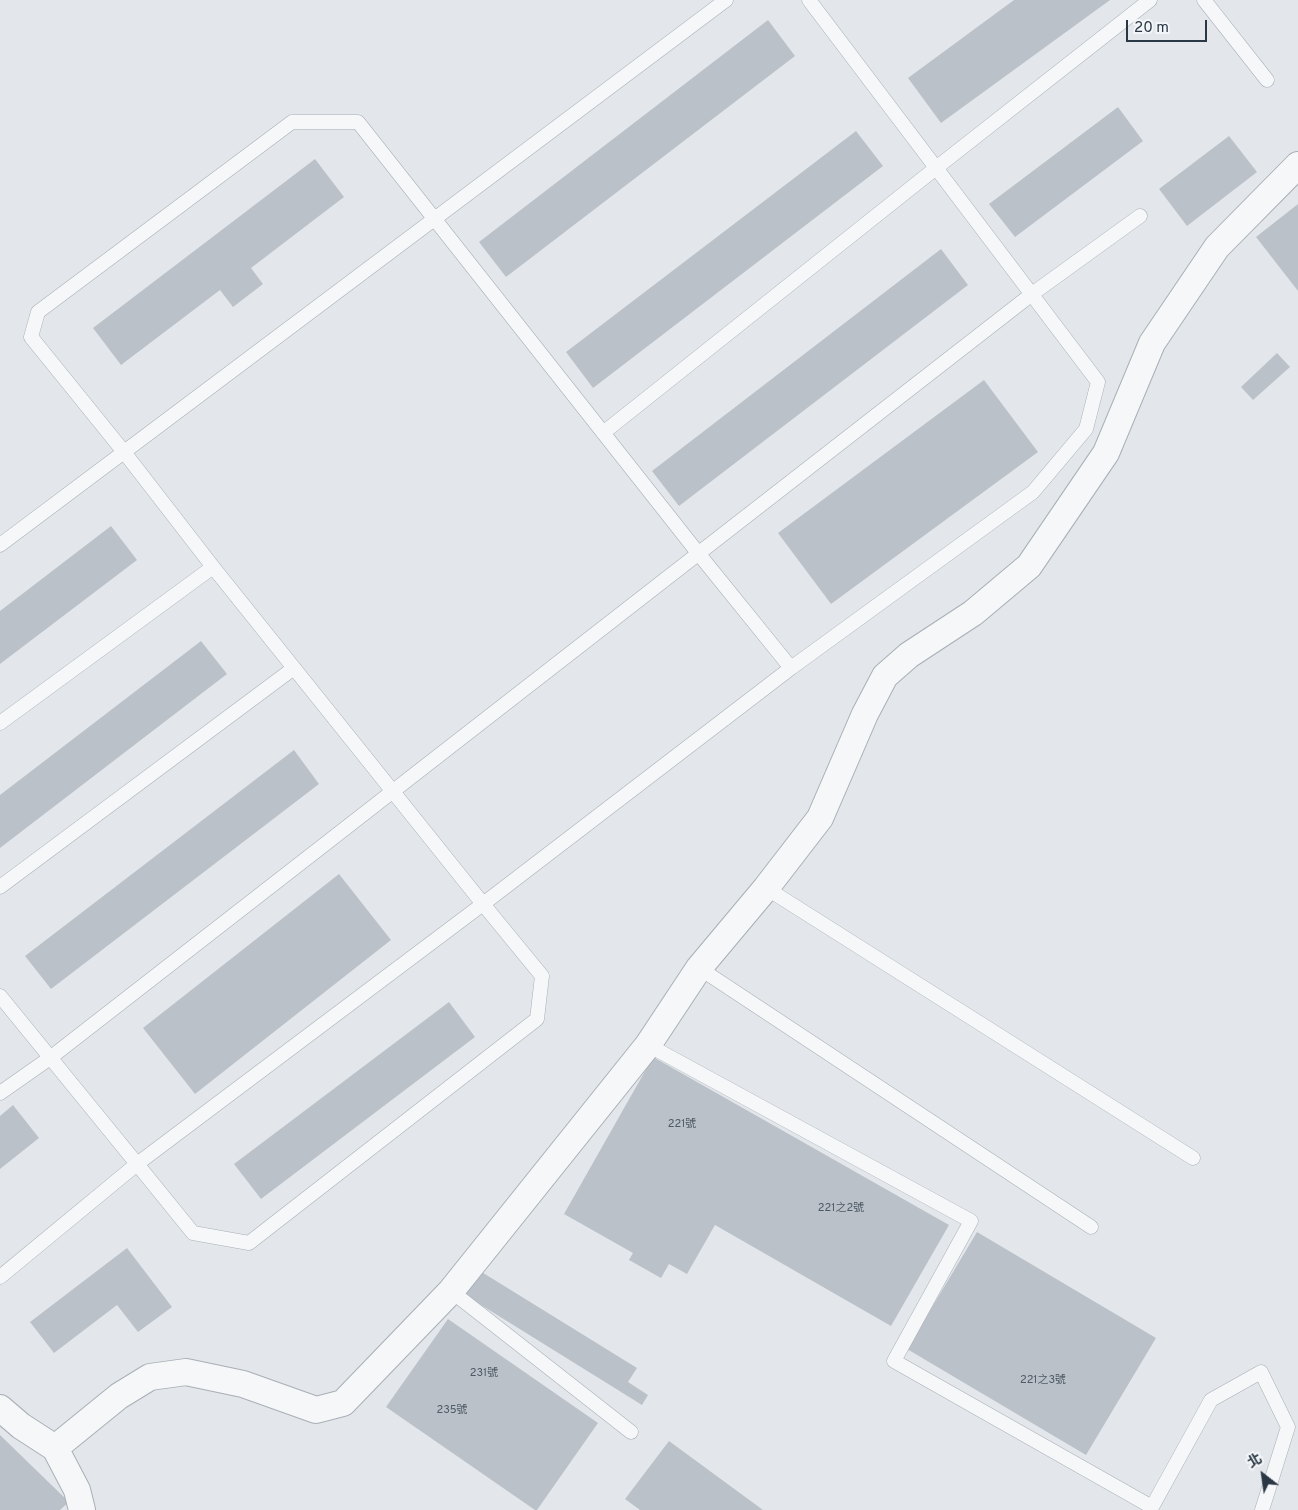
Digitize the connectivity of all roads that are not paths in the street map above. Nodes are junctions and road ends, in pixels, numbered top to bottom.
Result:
1 (726, 0) edge
2 (809, 0) edge
3 (1150, 0) edge
4 (1204, 0) edge
5 (1267, 80) dead end
6 (1298, 165) edge
7 (936, 168) junction
8 (1140, 216) dead end
9 (434, 219) junction
10 (1032, 294) junction
11 (603, 433) junction
12 (124, 452) junction
13 (0, 545) edge
14 (698, 553) junction
15 (213, 567) junction
16 (294, 668) junction
17 (791, 668) junction
18 (0, 723) edge
19 (393, 791) junction
20 (0, 887) edge
21 (766, 888) junction
22 (483, 904) junction
23 (699, 968) junction
24 (0, 996) edge
25 (648, 1045) junction
26 (50, 1058) junction
27 (0, 1093) edge
28 (1193, 1158) dead end
29 (137, 1164) junction
30 (1091, 1227) dead end
31 (0, 1277) edge
32 (451, 1291) junction
33 (0, 1408) edge
34 (631, 1432) dead end
35 (55, 1448) junction
36 (82, 1510) edge
37 (1262, 1510) edge

1 - 9 lane
2 - 7 lane
3 - 7 lane
4 - 5 lane
6 - 21 street
7 - 10 lane
7 - 11 lane
8 - 10 lane
9 - 11 lane
9 - 12 lane
9 - 12 lane
10 - 14 lane
10 - 17 lane
11 - 14 lane
12 - 13 lane
12 - 15 lane
14 - 17 lane
14 - 19 lane
15 - 16 lane
15 - 18 lane
16 - 19 lane
16 - 20 lane
17 - 22 lane
19 - 22 lane
19 - 26 lane
21 - 23 street
21 - 28 lane
22 - 29 lane
22 - 29 lane
23 - 25 street
23 - 30 lane
24 - 26 lane
25 - 32 street
25 - 37 lane
26 - 27 lane
26 - 29 lane
29 - 31 lane
32 - 34 lane
32 - 35 street
33 - 35 street
35 - 36 street

